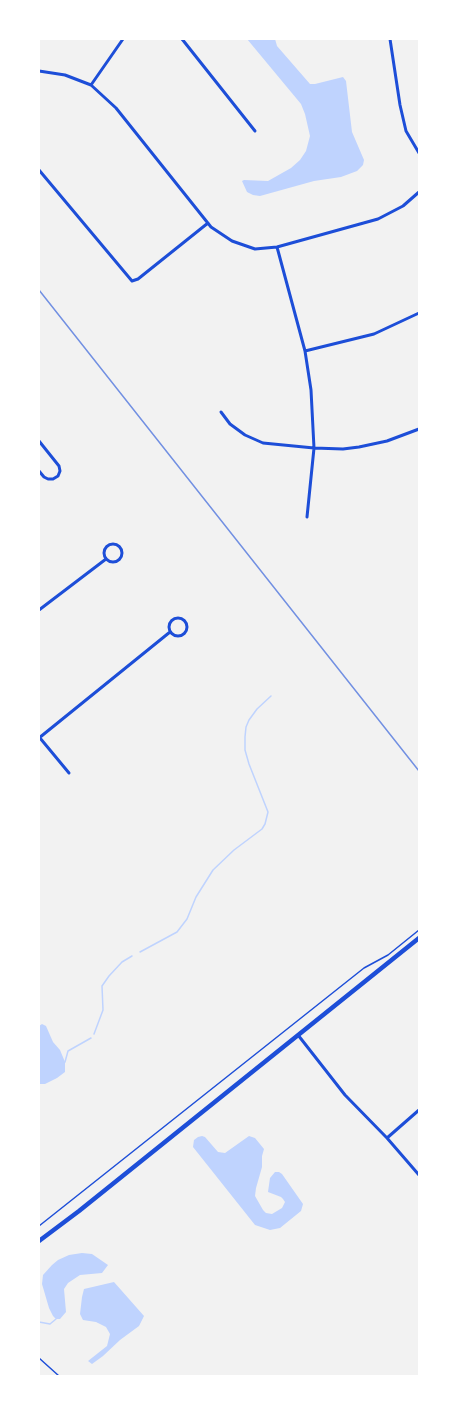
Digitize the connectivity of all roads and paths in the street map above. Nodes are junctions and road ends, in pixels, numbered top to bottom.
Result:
1 (123, 39) edge
2 (182, 39) edge
3 (390, 39) edge
4 (39, 71) edge
5 (91, 85) junction
6 (255, 131) dead end
7 (419, 153) edge
8 (39, 170) edge
9 (419, 192) edge
10 (208, 224) junction
11 (277, 247) junction
12 (419, 313) edge
13 (305, 351) junction
14 (221, 412) dead end
15 (419, 429) edge
16 (39, 441) edge
17 (314, 448) junction
18 (39, 471) edge
19 (44, 477) junction
20 (39, 481) edge
21 (307, 517) dead end
22 (106, 559) junction
23 (39, 610) edge
24 (170, 632) junction
25 (39, 737) edge
26 (69, 773) dead end
27 (419, 930) edge
28 (419, 938) edge
29 (298, 1035) junction
30 (419, 1110) edge
31 (387, 1138) junction
32 (419, 1175) edge
33 (39, 1226) edge
34 (39, 1241) edge
35 (39, 1358) edge
36 (59, 1376) edge

1 - 5 street
2 - 6 street
3 - 7 street
4 - 5 street
5 - 10 street
8 - 10 street
9 - 11 street
10 - 11 street
11 - 13 street
12 - 13 street
13 - 17 street
14 - 17 street
15 - 17 street
16 - 19 street
17 - 21 street
18 - 19 street
19 - 20 street
22 - 22 street
22 - 23 street
24 - 24 street
24 - 25 street
25 - 26 street
27 - 33 path
28 - 29 main road
29 - 31 street
29 - 34 main road
30 - 31 street
31 - 32 street
35 - 36 path

